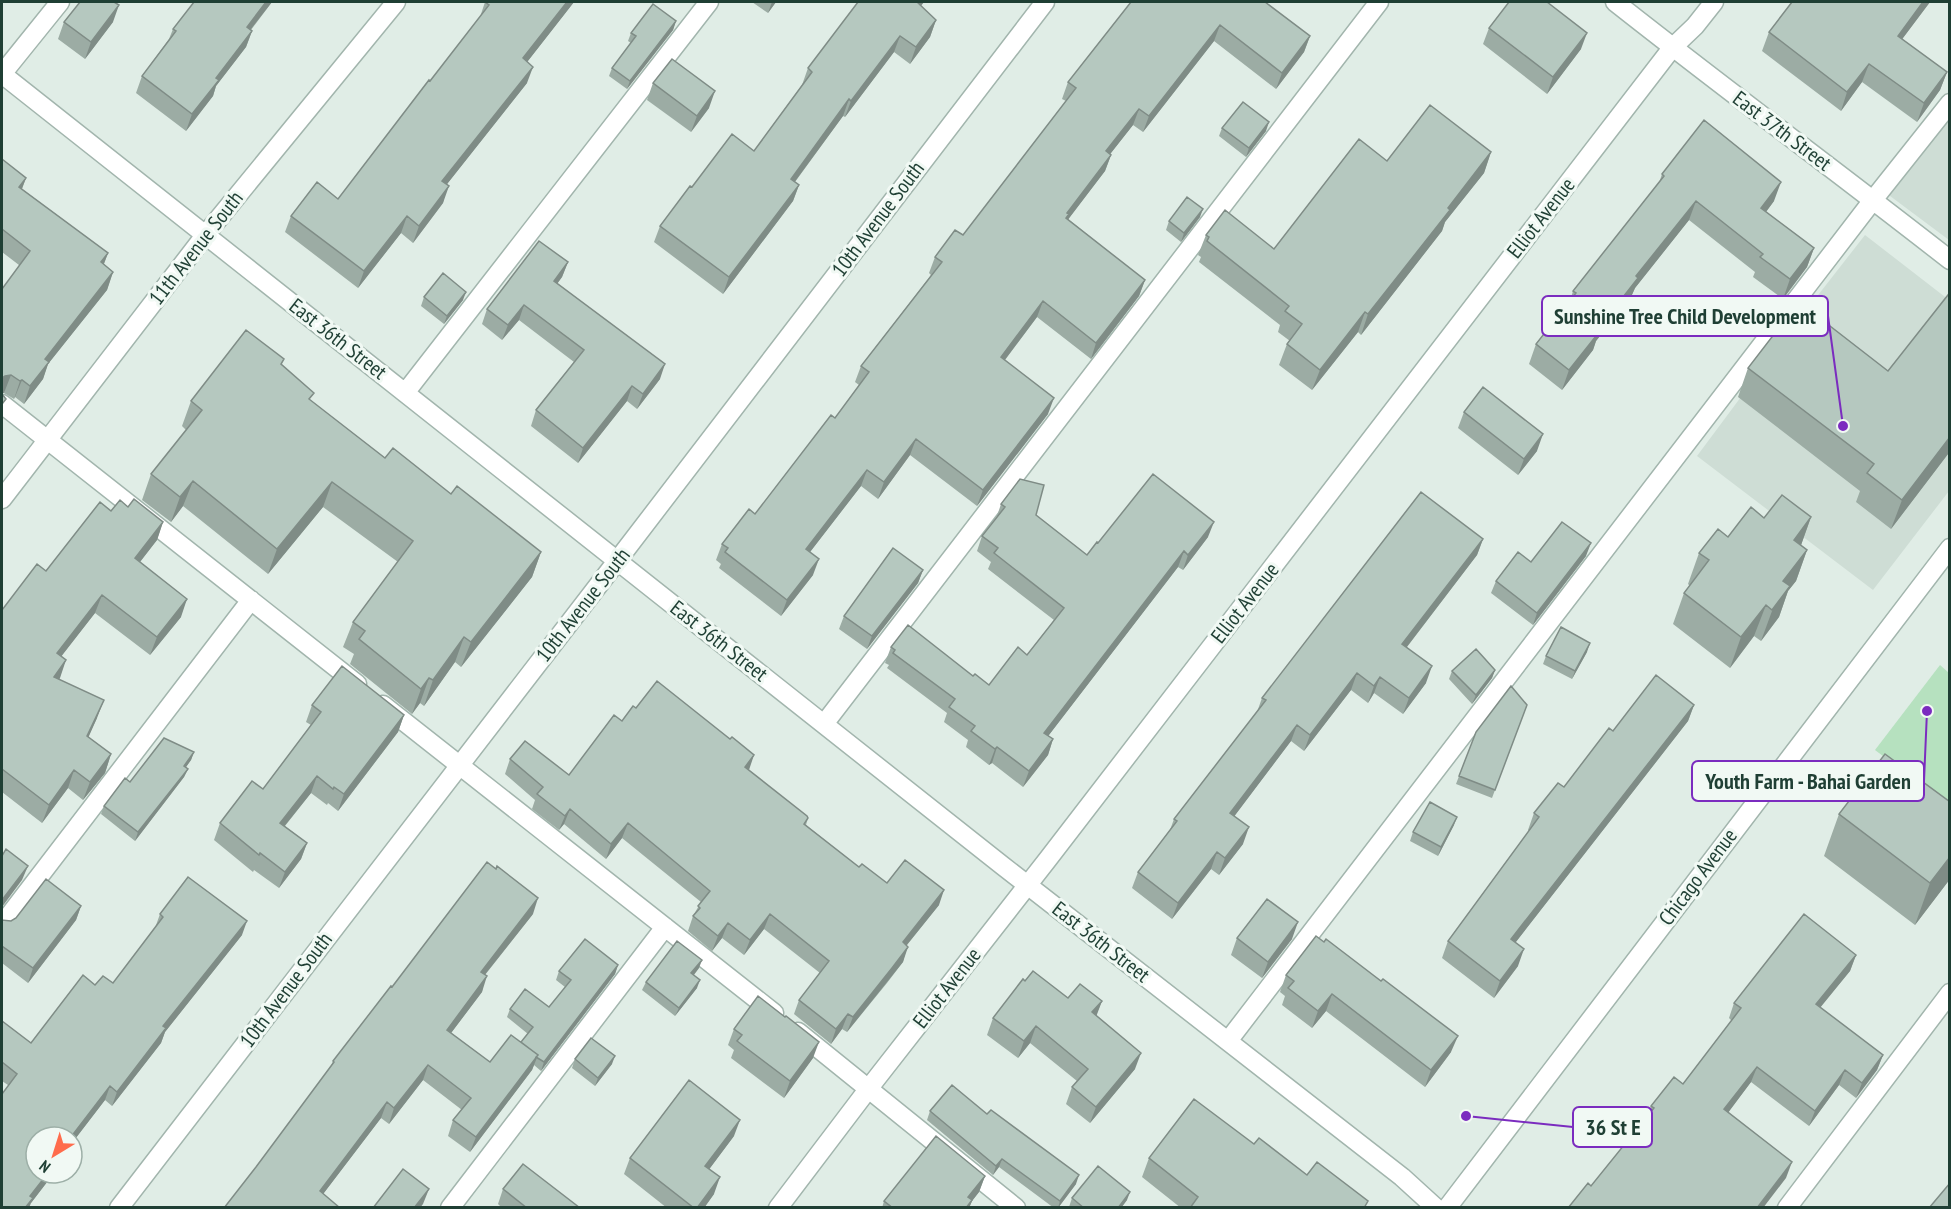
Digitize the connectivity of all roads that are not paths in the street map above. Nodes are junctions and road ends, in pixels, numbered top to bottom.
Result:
1 (60, 2) edge
2 (396, 2) edge
3 (709, 2) edge
4 (1045, 2) edge
5 (1379, 2) edge
6 (1615, 2) edge
7 (1714, 2) edge
8 (1672, 48) junction
9 (2, 74) edge
10 (1950, 104) edge
11 (1874, 200) junction
12 (206, 234) junction
13 (1950, 260) edge
14 (405, 393) junction
15 (2, 404) edge
16 (47, 440) junction
17 (2, 499) edge
18 (1950, 548) edge
19 (617, 561) junction
20 (252, 600) junction
21 (824, 724) junction
22 (458, 765) junction
23 (1028, 885) junction
24 (2, 926) edge
25 (665, 927) junction
26 (1950, 993) edge
27 (1228, 1041) junction
28 (869, 1088) junction
29 (119, 1208) edge
30 (450, 1208) edge
31 (778, 1208) edge
32 (1016, 1208) edge
33 (1436, 1208) edge
34 (1447, 1208) edge
35 (1786, 1208) edge

1 - 9 street
2 - 12 street, 11th Avenue South
3 - 14 street
4 - 19 street, 10th Avenue South
5 - 21 street
6 - 8 street, East 37th Street
7 - 8 street, Elliot Avenue
8 - 11 street, East 37th Street
8 - 23 street, Elliot Avenue
9 - 12 street, East 36th Street
10 - 11 street
11 - 13 street, East 37th Street
11 - 27 street
12 - 14 street, East 36th Street
12 - 16 street, 11th Avenue South
14 - 19 street, East 36th Street
15 - 16 street
16 - 17 street, 11th Avenue South
16 - 20 street
18 - 34 street, Chicago Avenue
19 - 21 street, East 36th Street
19 - 22 street, 10th Avenue South
20 - 22 street
20 - 24 street
21 - 23 street, East 36th Street
22 - 25 street
22 - 29 street, 10th Avenue South
23 - 27 street, East 36th Street
23 - 28 street, Elliot Avenue
25 - 28 street
25 - 30 street
26 - 35 street
27 - 33 street, East 36th Street
28 - 31 street, Elliot Avenue
28 - 32 street

